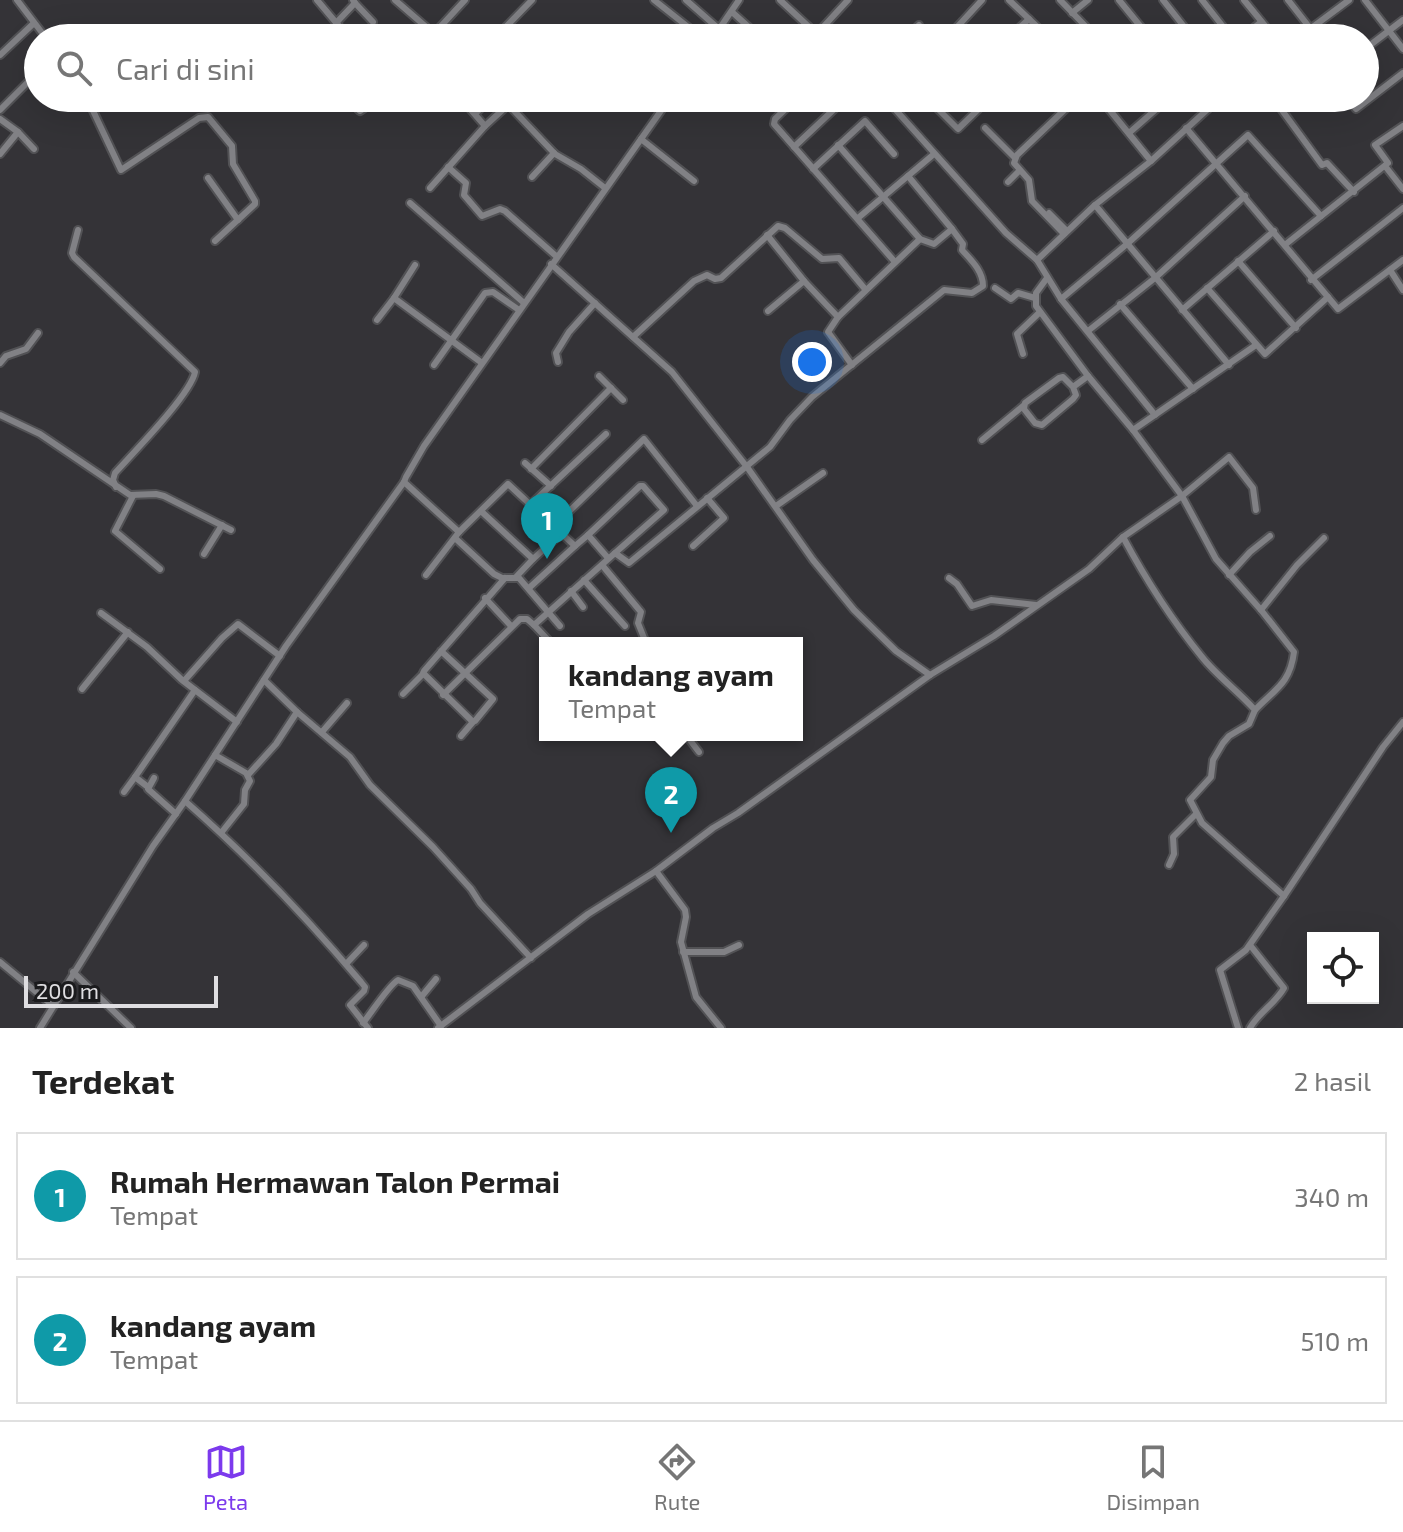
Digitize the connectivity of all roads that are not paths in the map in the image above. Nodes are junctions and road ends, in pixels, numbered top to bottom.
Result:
1 (17, 0) edge
2 (317, 0) edge
3 (395, 0) edge
4 (465, 0) edge
5 (532, 0) edge
6 (654, 0) edge
7 (686, 0) edge
8 (739, 0) edge
9 (780, 0) edge
10 (982, 0) edge
11 (1009, 0) edge
12 (1060, 0) edge
13 (1088, 0) edge
14 (1119, 0) edge
15 (1163, 0) edge
16 (1202, 0) edge
17 (1244, 0) edge
18 (1288, 0) edge
19 (1334, 0) edge
20 (1349, 0) edge
21 (1365, 0) edge
22 (354, 1) edge
23 (844, 2) edge
24 (1339, 7) junction
25 (732, 12) junction
26 (1072, 13) junction
27 (1029, 19) junction
28 (1403, 20) edge
29 (373, 22) dead end
30 (1261, 22) joint
31 (336, 23) joint
32 (33, 24) edge
33 (421, 24) edge
34 (444, 24) edge
35 (509, 24) edge
36 (684, 24) edge
37 (713, 24) edge
38 (723, 24) edge
39 (745, 24) edge
40 (804, 24) edge
41 (827, 24) edge
42 (960, 24) edge
43 (1023, 24) edge
44 (1034, 24) edge
45 (1083, 24) edge
46 (1139, 24) edge
47 (1181, 24) edge
48 (1221, 24) edge
49 (1258, 24) edge
50 (1307, 24) edge
51 (1316, 24) edge
52 (1389, 31) junction
53 (24, 32) edge
54 (1379, 38) edge
55 (1403, 49) edge
56 (0, 55) edge
57 (1403, 73) edge
58 (24, 86) edge
59 (1379, 91) edge
60 (0, 110) edge
61 (94, 112) edge
62 (500, 112) edge
63 (515, 112) edge
64 (660, 112) edge
65 (783, 112) edge
66 (831, 112) edge
67 (899, 112) edge
68 (941, 112) edge
69 (976, 112) edge
70 (1063, 112) edge
71 (1112, 112) edge
72 (1153, 112) edge
73 (1204, 112) edge
74 (1286, 112) edge
75 (476, 113) edge
76 (0, 119) edge
77 (485, 126) junction
78 (1403, 126) edge
79 (985, 128) dead end
80 (1186, 128) junction
81 (18, 132) junction
82 (1129, 133) junction
83 (641, 139) junction
84 (838, 145) junction
85 (794, 147) junction
86 (34, 149) dead end
87 (554, 153) junction
88 (0, 154) edge
89 (894, 154) dead end
90 (934, 154) junction
91 (1015, 158) junction
92 (1151, 161) junction
93 (1216, 163) junction
94 (1385, 166) junction
95 (448, 167) junction
96 (813, 169) junction
97 (1019, 171) junction
98 (908, 176) junction
99 (532, 177) dead end
100 (208, 178) dead end
101 (694, 181) dead end
102 (1008, 182) dead end
103 (430, 188) dead end
104 (605, 188) junction
105 (1403, 189) edge
106 (1354, 192) junction
107 (1245, 196) junction
108 (884, 198) junction
109 (410, 203) dead end
110 (1095, 205) junction
111 (1403, 208) edge
112 (1321, 216) junction
113 (858, 218) junction
114 (238, 220) junction
115 (952, 229) junction
116 (78, 230) dead end
117 (1274, 231) junction
118 (1066, 232) junction
119 (767, 235) junction
120 (920, 239) junction
121 (215, 241) dead end
122 (1127, 244) junction
123 (1286, 244) junction
124 (556, 256) junction
125 (1037, 260) junction
126 (1403, 260) edge
127 (1238, 261) junction
128 (895, 262) junction
129 (551, 264) junction
130 (415, 265) dead end
131 (1390, 270) junction
132 (1047, 278) junction
133 (1155, 278) junction
134 (1311, 280) junction
135 (804, 281) junction
136 (995, 288) dead end
137 (1207, 288) junction
138 (865, 289) junction
139 (1403, 290) edge
140 (1328, 297) junction
141 (394, 298) junction
142 (1035, 298) junction
143 (1061, 299) junction
144 (524, 303) junction
145 (595, 303) junction
146 (1120, 304) junction
147 (519, 310) junction
148 (1182, 310) junction
149 (768, 311) dead end
150 (1040, 312) junction
151 (838, 317) junction
152 (377, 320) dead end
153 (1296, 328) junction
154 (1088, 331) junction
155 (38, 333) dead end
156 (633, 337) junction
157 (452, 340) junction
158 (1256, 345) junction
159 (1023, 354) dead end
160 (558, 362) dead end
161 (0, 363) edge
162 (482, 363) junction
163 (434, 365) dead end
164 (852, 365) junction
165 (1229, 365) junction
166 (599, 376) dead end
167 (1088, 376) junction
168 (1073, 387) junction
169 (611, 388) junction
170 (1193, 389) junction
171 (623, 400) dead end
172 (1023, 406) junction
173 (0, 415) edge
174 (1155, 415) junction
175 (1133, 430) junction
176 (606, 434) dead end
177 (982, 440) dead end
178 (525, 463) dead end
179 (747, 467) junction
180 (531, 469) junction
181 (823, 473) dead end
182 (404, 482) junction
183 (551, 486) junction
184 (116, 487) junction
185 (133, 496) junction
186 (1182, 496) junction
187 (707, 498) junction
188 (531, 504) junction
189 (697, 506) junction
190 (776, 506) junction
191 (1256, 510) dead end
192 (482, 512) junction
193 (222, 525) junction
194 (554, 526) junction
195 (231, 530) dead end
196 (562, 533) junction
197 (457, 535) junction
198 (588, 535) junction
199 (1270, 536) dead end
200 (1123, 537) junction
201 (1324, 538) dead end
202 (575, 546) junction
203 (693, 546) dead end
204 (204, 554) dead end
205 (612, 556) junction
206 (533, 559) junction
207 (602, 565) junction
208 (160, 569) dead end
209 (426, 575) dead end
210 (1229, 575) junction
211 (516, 577) junction
212 (505, 578) junction
213 (949, 578) dead end
214 (584, 580) junction
215 (529, 588) junction
216 (571, 591) junction
217 (485, 598) junction
218 (1036, 605) junction
219 (583, 607) dead end
220 (1261, 610) junction
221 (548, 611) junction
222 (101, 613) dead end
223 (534, 625) junction
224 (511, 626) junction
225 (560, 626) dead end
226 (625, 626) dead end
227 (128, 632) junction
228 (545, 637) edge
229 (644, 637) edge
230 (441, 651) junction
231 (280, 656) junction
232 (465, 671) junction
233 (423, 674) junction
234 (930, 675) junction
235 (264, 680) junction
236 (184, 681) junction
237 (82, 689) dead end
238 (195, 690) junction
239 (403, 694) dead end
240 (443, 695) junction
241 (347, 703) dead end
242 (1255, 710) junction
243 (297, 712) junction
244 (237, 722) junction
245 (473, 722) junction
246 (1403, 722) edge
247 (322, 732) junction
248 (461, 736) dead end
249 (691, 741) edge
250 (699, 752) dead end
251 (215, 755) junction
252 (248, 775) junction
253 (135, 777) junction
254 (154, 778) dead end
255 (148, 787) junction
256 (124, 792) dead end
257 (185, 801) junction
258 (176, 814) junction
259 (1196, 814) junction
260 (221, 833) junction
261 (1169, 865) dead end
262 (656, 871) junction
263 (1284, 896) junction
264 (364, 945) dead end
265 (739, 945) dead end
266 (1250, 945) junction
267 (683, 952) junction
268 (531, 958) junction
269 (0, 962) edge
270 (346, 964) junction
271 (73, 972) junction
272 (436, 979) dead end
273 (422, 996) junction
274 (52, 1005) junction
275 (365, 1025) edge
276 (439, 1027) edge
277 (40, 1028) edge
278 (131, 1028) edge
279 (721, 1028) edge
280 (1238, 1028) edge
281 (1250, 1028) edge

1 - 32 street
2 - 31 street
3 - 33 street
4 - 34 street
5 - 35 street
6 - 36 street
7 - 37 street
8 - 25 street
9 - 40 street
10 - 42 street
11 - 27 street
12 - 26 street
13 - 26 street
14 - 46 street
15 - 47 street
16 - 48 street
17 - 30 street
18 - 50 street
19 - 24 street
20 - 24 street
21 - 52 street
22 - 29 street
22 - 31 street
23 - 41 street
24 - 51 street
25 - 38 street
25 - 39 street
26 - 45 street
27 - 43 street
27 - 44 street
28 - 52 street
30 - 49 street
52 - 54 street
52 - 55 street
53 - 56 street
57 - 59 street
58 - 60 street
61 - 114 street
62 - 77 street
63 - 87 street
64 - 83 street
65 - 85 street
66 - 85 street
67 - 90 street
68 - 69 street
70 - 91 street
71 - 82 street
72 - 82 street
73 - 80 street
74 - 106 street
75 - 77 street
76 - 81 street
77 - 95 street
78 - 94 street
79 - 91 street
80 - 92 street
80 - 93 street
81 - 86 street
81 - 88 street
82 - 92 street
83 - 101 street
83 - 104 street
84 - 89 street
84 - 96 street
84 - 108 street
85 - 96 street
87 - 99 street
87 - 104 street
90 - 98 street
90 - 125 street
91 - 97 street
92 - 110 street
93 - 107 street
93 - 112 street
93 - 122 street
94 - 105 street
94 - 106 street
95 - 103 street
95 - 124 street
96 - 113 street
97 - 102 street
97 - 118 street
98 - 108 street
98 - 115 street
100 - 114 street
104 - 124 street
106 - 112 street
107 - 117 street
107 - 133 street
108 - 113 street
108 - 120 street
109 - 144 street
110 - 118 street
110 - 122 street
111 - 134 street
112 - 123 street
113 - 128 street
114 - 121 street
115 - 120 street
115 - 164 street
116 - 184 street
117 - 123 street
117 - 127 street
118 - 125 street
119 - 135 street
119 - 138 street
119 - 156 street
120 - 128 street
122 - 133 street
122 - 143 street
123 - 134 street
124 - 129 street
125 - 132 street
126 - 131 street
127 - 137 street
127 - 153 street
128 - 138 street
129 - 144 street
129 - 145 street
130 - 141 street
131 - 139 street
131 - 140 street
132 - 142 street
132 - 143 street
133 - 146 street
133 - 148 street
134 - 140 street
135 - 149 street
135 - 151 street
136 - 142 street
137 - 148 street
137 - 158 street
138 - 151 street
140 - 153 street
141 - 152 street
141 - 157 street
142 - 150 street
143 - 154 street
144 - 147 street
145 - 156 street
145 - 160 street
146 - 154 street
146 - 170 street
147 - 157 street
147 - 162 street
148 - 165 street
150 - 159 street
150 - 167 street
151 - 164 street
153 - 158 street
154 - 174 street
155 - 161 street
156 - 179 street
157 - 162 street
157 - 163 street
158 - 165 street
162 - 182 street
164 - 179 street
165 - 170 street
166 - 169 street
167 - 168 street
167 - 175 street
168 - 172 street
168 - 172 street
169 - 171 street
169 - 180 street
170 - 174 street
172 - 177 street
173 - 184 street
174 - 175 street
175 - 186 street
176 - 183 street
178 - 180 street
179 - 187 street
179 - 190 street
180 - 183 street
181 - 190 street
182 - 197 street
182 - 231 street
183 - 188 street
184 - 185 street
185 - 193 street
185 - 208 street
186 - 191 street
186 - 200 street
186 - 210 street
187 - 189 street
187 - 203 street
188 - 192 street
188 - 194 street
189 - 194 street
189 - 205 street
190 - 234 street
192 - 197 street
192 - 206 street
193 - 195 street
193 - 204 street
194 - 196 street
196 - 202 street
196 - 206 street
197 - 209 street
197 - 212 street
198 - 202 street
198 - 205 street
198 - 205 street
199 - 210 street
200 - 218 street
200 - 242 street
201 - 220 street
202 - 215 street
205 - 207 street
206 - 211 street
207 - 214 street
207 - 229 street
210 - 220 street
211 - 212 street
211 - 215 street
212 - 217 street
213 - 218 street
214 - 216 street
214 - 226 street
215 - 221 street
216 - 219 street
216 - 221 street
217 - 224 street
217 - 230 street
218 - 234 street
220 - 242 street
221 - 223 street
221 - 225 street
222 - 227 street
223 - 224 street
223 - 228 street
224 - 232 street
227 - 236 street
227 - 237 street
230 - 232 street
230 - 233 street
231 - 235 street
231 - 236 street
232 - 240 street
232 - 245 street
233 - 239 street
233 - 240 street
234 - 262 street
235 - 243 street
235 - 244 street
236 - 238 street
238 - 244 street
238 - 253 street
240 - 245 street
241 - 247 street
242 - 259 street
243 - 247 street
243 - 252 street
244 - 251 street
245 - 248 street
246 - 263 street
247 - 268 street
249 - 250 street
251 - 252 street
251 - 257 street
252 - 260 street
253 - 255 street
253 - 256 street
254 - 255 street
255 - 258 street
257 - 258 street
257 - 260 street
258 - 271 street
259 - 261 street
259 - 263 street
260 - 270 street
262 - 267 street
262 - 268 street
263 - 266 street
264 - 270 street
265 - 267 street
266 - 280 street
266 - 281 street
267 - 279 street
268 - 276 street
269 - 274 street
270 - 275 street
271 - 274 street
271 - 278 street
272 - 273 street
273 - 275 street
273 - 276 street
274 - 277 street

